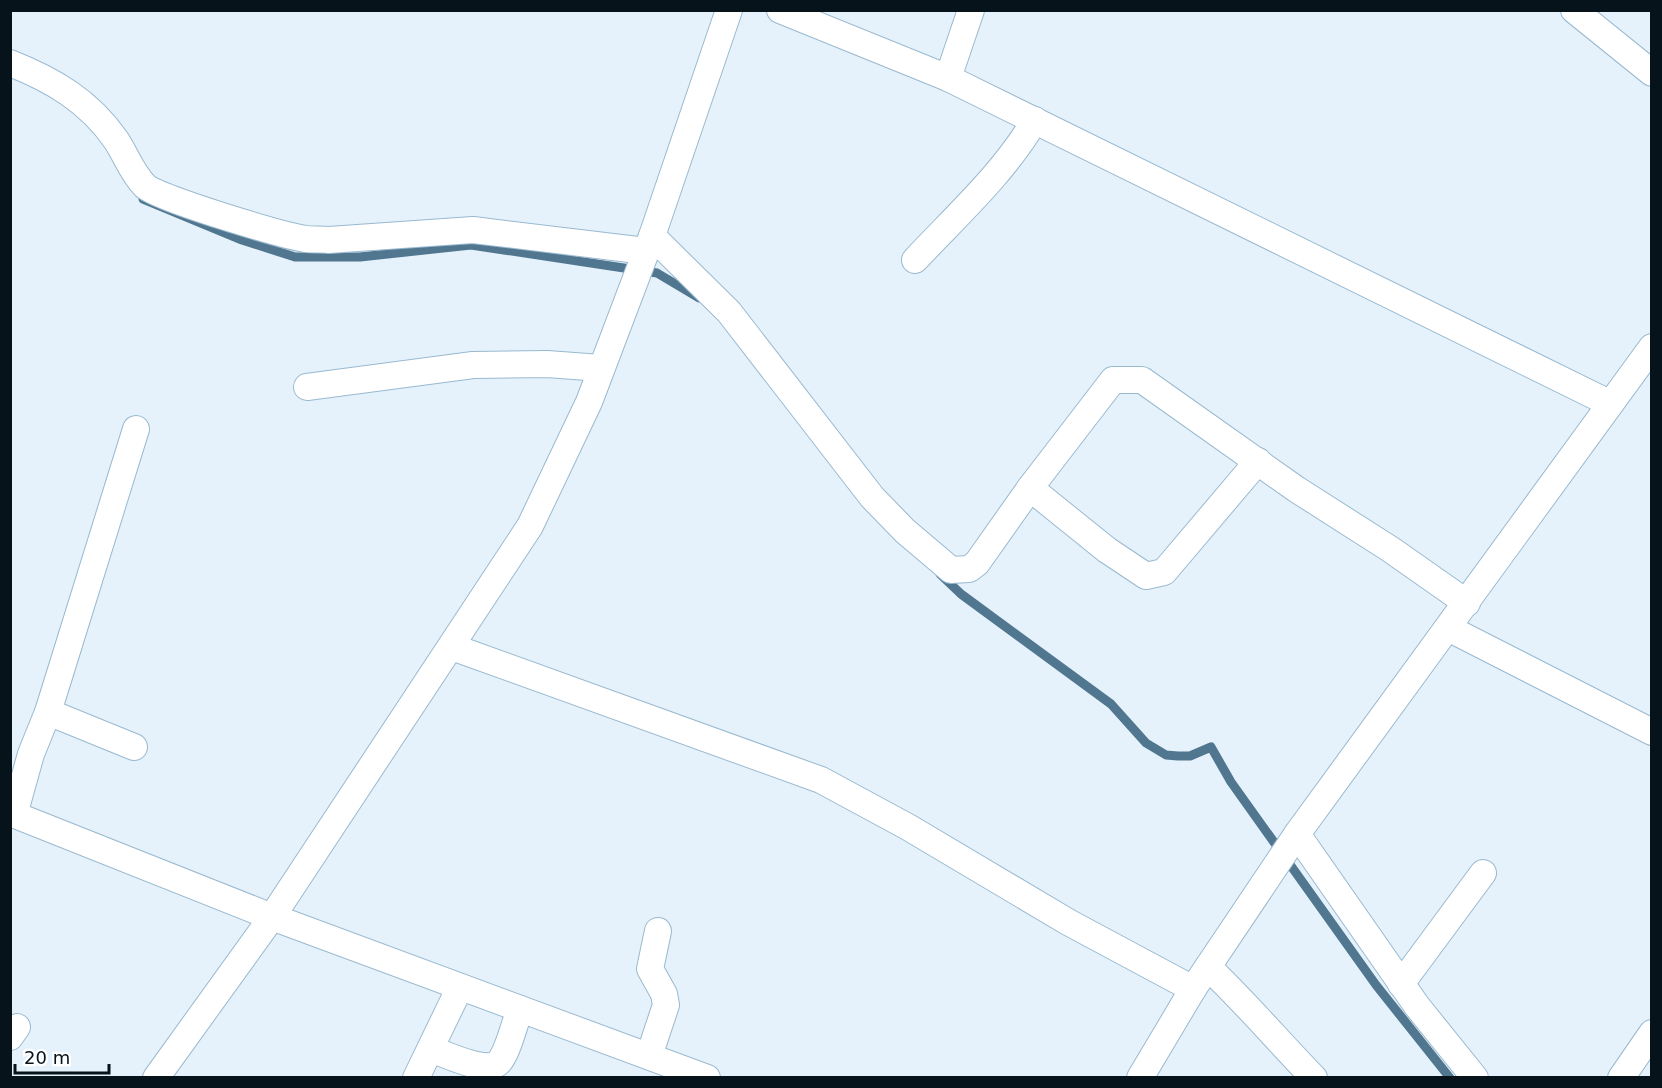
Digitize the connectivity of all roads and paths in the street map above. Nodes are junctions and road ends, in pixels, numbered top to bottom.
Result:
1 (729, 10) edge
2 (780, 10) edge
3 (971, 10) edge
4 (1574, 10) edge
5 (10, 63) edge
6 (1652, 73) edge
7 (948, 78) junction
8 (1035, 120) junction
9 (643, 258) junction
10 (915, 260) dead end
11 (1652, 347) edge
12 (601, 368) junction
13 (307, 387) dead end
14 (1609, 403) junction
15 (136, 429) dead end
16 (1258, 461) junction
17 (1029, 488) junction
18 (1467, 603) junction
19 (1448, 628) junction
20 (452, 646) junction
21 (48, 712) junction
22 (1652, 732) edge
23 (134, 747) dead end
24 (12, 814) edge
25 (1297, 834) junction
26 (1483, 873) dead end
27 (272, 917) junction
28 (658, 932) dead end
29 (1208, 967) junction
30 (1401, 984) junction
31 (460, 987) junction
32 (1193, 989) junction
33 (520, 1009) junction
34 (1652, 1033) edge
35 (431, 1049) junction
36 (649, 1056) junction
37 (156, 1077) edge
38 (417, 1077) edge
39 (707, 1077) edge
40 (1140, 1077) edge
41 (1314, 1077) edge
42 (1475, 1077) edge
43 (1621, 1077) edge

1 - 9 street
2 - 7 street
3 - 7 street
4 - 6 street
5 - 9 street
7 - 8 street
8 - 10 street
8 - 14 street
9 - 12 street
9 - 17 street
11 - 14 street
12 - 13 street
12 - 20 street
14 - 18 street
15 - 21 street
16 - 17 street
16 - 17 street
16 - 18 street
18 - 19 street
19 - 22 street
19 - 25 street
20 - 27 street
20 - 32 street
21 - 23 street
21 - 24 street
24 - 27 street
25 - 29 street
25 - 30 street
26 - 30 street
27 - 31 street
27 - 37 street
28 - 36 street
29 - 32 street
29 - 41 street
30 - 42 street
31 - 33 street
31 - 35 street
32 - 40 street
33 - 35 street
33 - 36 street
34 - 43 street
35 - 38 street
36 - 39 street

